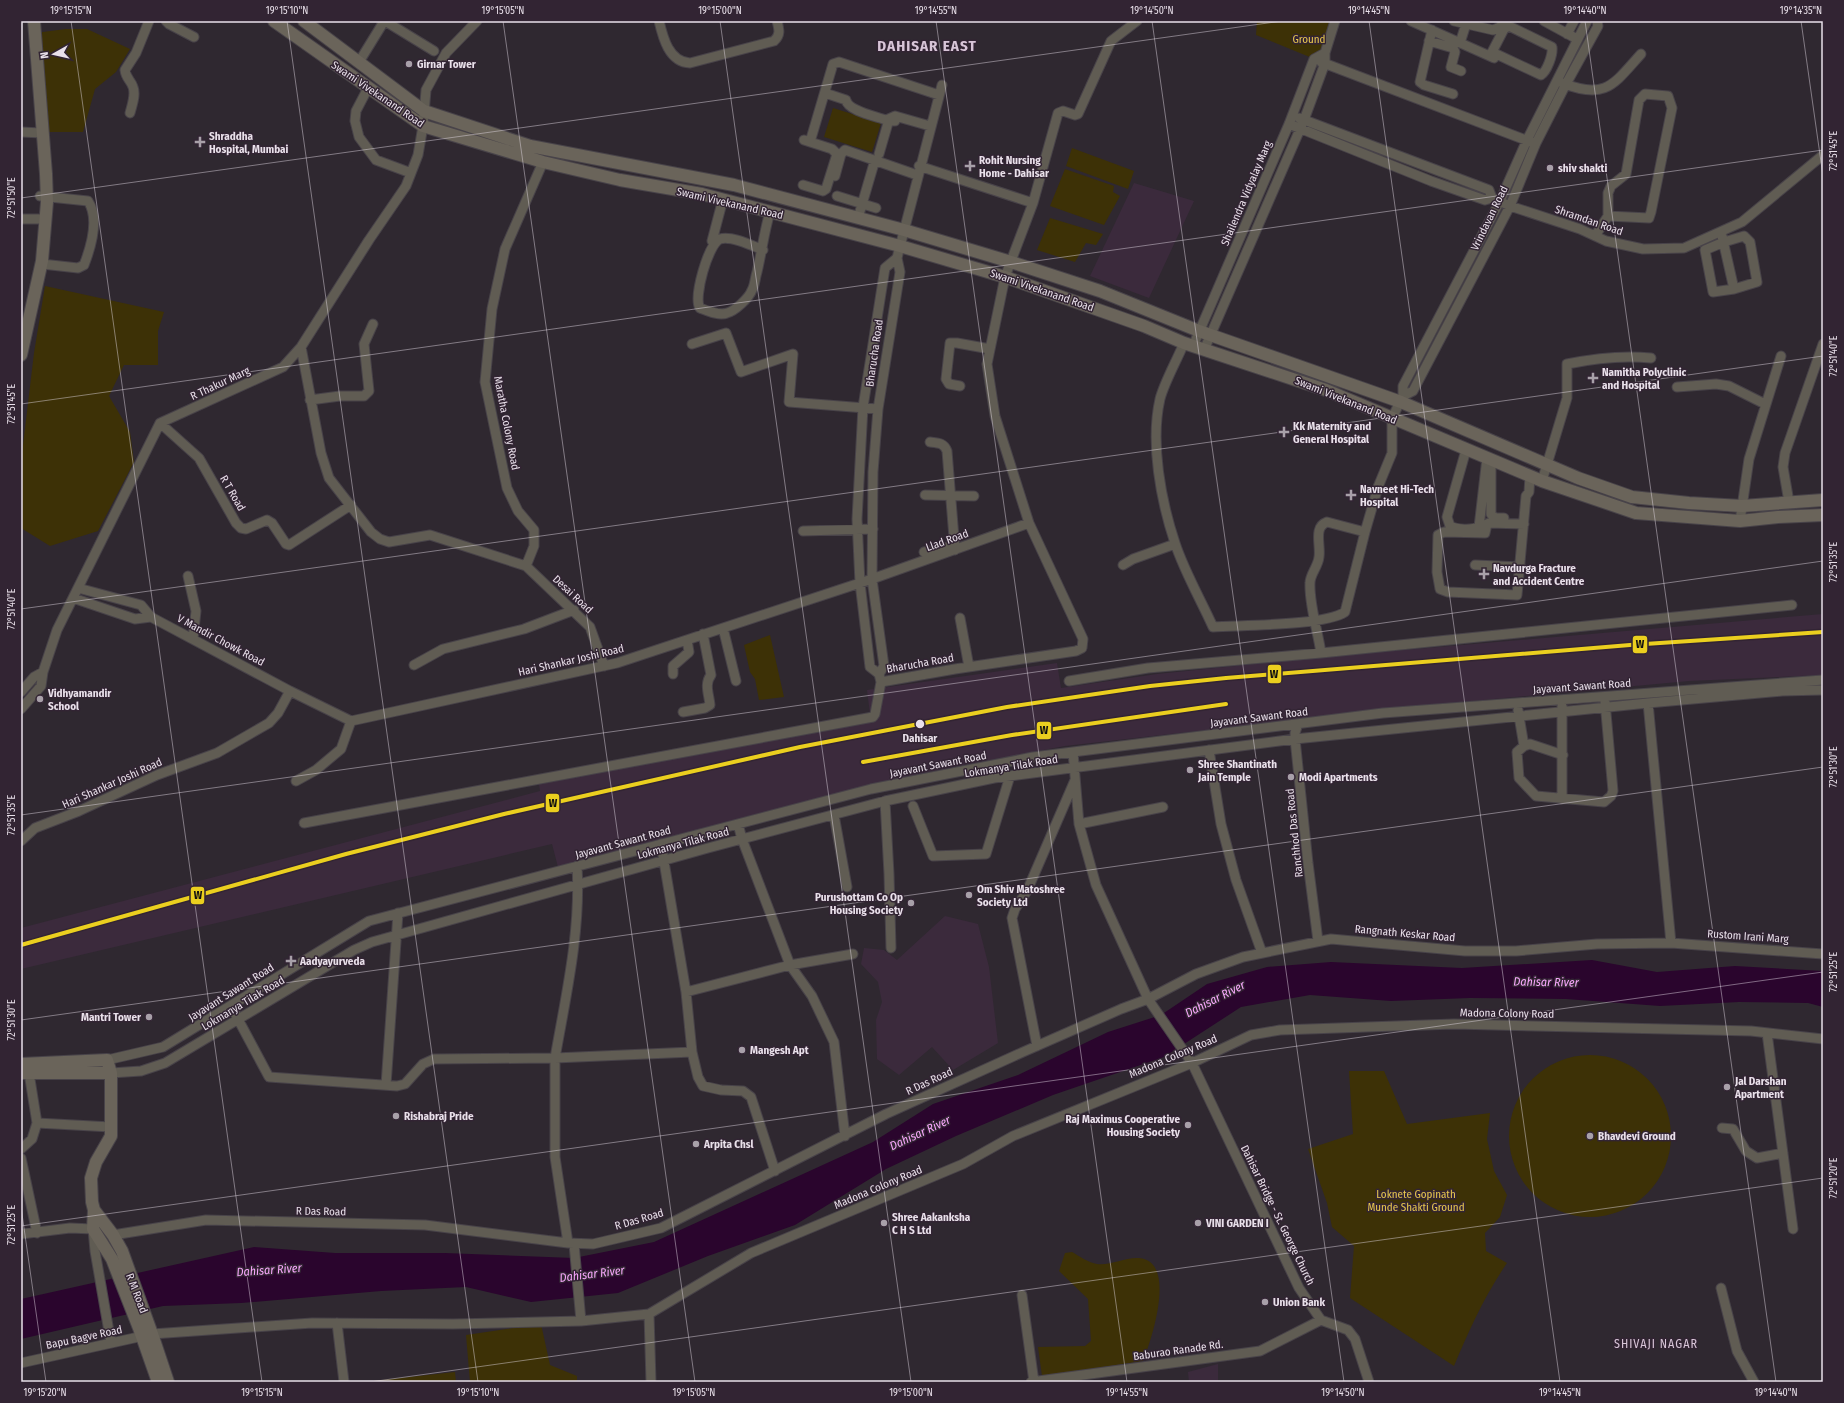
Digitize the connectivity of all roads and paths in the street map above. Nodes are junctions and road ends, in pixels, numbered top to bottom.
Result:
1 (26, 21) edge
2 (34, 21) edge
3 (149, 21) edge
4 (166, 21) edge
5 (477, 21) edge
6 (659, 21) edge
7 (777, 21) edge
8 (1137, 21) edge
9 (1335, 21) edge
10 (1411, 21) edge
11 (1454, 21) edge
12 (1504, 21) edge
13 (1544, 21) edge
14 (1574, 21) edge
15 (1587, 21) edge
16 (1597, 21) edge
17 (307, 22) edge
18 (282, 23) edge
19 (1466, 24) junction
20 (1432, 30) junction
21 (1567, 34) junction
22 (194, 37) dead end
23 (1577, 40) junction
24 (1429, 41) junction
25 (1460, 43) junction
26 (434, 51) dead end
27 (1571, 52) junction
28 (1325, 53) junction
29 (1491, 54) junction
30 (1641, 54) dead end
31 (1580, 58) junction
32 (1314, 59) junction
33 (360, 62) junction
34 (1325, 63) junction
35 (1461, 71) dead end
36 (1554, 83) junction
37 (942, 85) dead end
38 (1565, 87) junction
39 (368, 88) junction
40 (825, 93) junction
41 (1453, 94) dead end
42 (939, 95) junction
43 (424, 111) junction
44 (130, 113) dead end
45 (1293, 115) junction
46 (906, 119) junction
47 (1304, 120) junction
48 (1289, 124) junction
49 (423, 126) junction
50 (930, 126) junction
51 (1300, 129) junction
52 (21, 132) edge
53 (39, 133) junction
54 (1527, 140) junction
55 (1536, 144) junction
56 (1823, 154) edge
57 (877, 157) junction
58 (543, 162) junction
59 (918, 170) junction
60 (1436, 170) junction
61 (411, 173) junction
62 (835, 176) dead end
63 (1431, 181) junction
64 (803, 185) dead end
65 (43, 196) junction
66 (838, 196) dead end
67 (722, 199) junction
68 (1496, 199) junction
69 (863, 204) junction
70 (1033, 204) junction
71 (1510, 206) junction
72 (876, 208) dead end
73 (772, 213) junction
74 (1608, 216) junction
75 (858, 218) junction
76 (21, 219) edge
77 (42, 219) junction
78 (904, 230) junction
79 (1720, 231) junction
80 (1595, 236) junction
81 (712, 240) dead end
82 (1724, 242) junction
83 (900, 246) junction
84 (763, 250) junction
85 (897, 258) junction
86 (1011, 262) junction
87 (42, 264) junction
88 (1005, 277) junction
89 (1734, 289) junction
90 (21, 318) edge
91 (373, 324) dead end
92 (1205, 333) junction
93 (692, 344) dead end
94 (1823, 344) edge
95 (1193, 346) junction
96 (301, 347) junction
97 (990, 349) junction
98 (21, 355) edge
99 (1781, 356) dead end
100 (1651, 358) dead end
101 (1332, 378) junction
102 (960, 386) dead end
103 (1677, 387) dead end
104 (1326, 390) junction
105 (1402, 399) junction
106 (310, 400) junction
107 (1765, 404) junction
108 (863, 408) junction
109 (878, 409) junction
110 (1392, 418) junction
111 (160, 423) junction
112 (930, 442) dead end
113 (1466, 450) junction
114 (1490, 459) junction
115 (1547, 464) junction
116 (1532, 477) junction
117 (925, 495) dead end
118 (950, 496) junction
119 (974, 496) dead end
120 (1823, 500) edge
121 (1789, 502) junction
122 (351, 505) junction
123 (1742, 506) junction
124 (1823, 515) edge
125 (1524, 521) junction
126 (1740, 521) junction
127 (1029, 523) junction
128 (857, 528) junction
129 (873, 529) junction
130 (803, 531) dead end
131 (1364, 532) junction
132 (1175, 544) junction
133 (955, 548) junction
134 (924, 552) dead end
135 (1122, 565) dead end
136 (1474, 565) dead end
137 (526, 566) junction
138 (1521, 567) junction
139 (188, 576) dead end
140 (872, 579) junction
141 (860, 583) junction
142 (78, 588) junction
143 (74, 598) junction
144 (1792, 605) dead end
145 (574, 610) junction
146 (151, 617) junction
147 (960, 618) dead end
148 (1314, 620) junction
149 (723, 628) junction
150 (703, 634) junction
151 (193, 639) junction
152 (687, 640) junction
153 (689, 652) junction
154 (1321, 653) junction
155 (707, 655) junction
156 (414, 666) dead end
157 (604, 666) junction
158 (969, 667) junction
159 (43, 672) junction
160 (673, 674) dead end
161 (880, 678) junction
162 (1823, 680) edge
163 (736, 681) dead end
164 (1069, 681) dead end
165 (1823, 690) edge
166 (21, 692) edge
167 (290, 692) junction
168 (1604, 697) junction
169 (1562, 700) junction
170 (1517, 703) junction
171 (1648, 703) junction
172 (1606, 707) junction
173 (21, 709) edge
174 (683, 712) dead end
175 (1563, 712) junction
176 (1519, 716) junction
177 (351, 721) junction
178 (1298, 724) junction
179 (1295, 739) junction
180 (1524, 746) junction
181 (1209, 750) junction
182 (1073, 752) junction
183 (1563, 755) junction
184 (1076, 772) junction
185 (1010, 776) junction
186 (296, 781) dead end
187 (1562, 799) junction
188 (885, 801) junction
189 (913, 806) dead end
190 (1163, 807) dead end
191 (834, 815) junction
192 (304, 823) dead end
193 (738, 824) junction
194 (1079, 824) junction
195 (742, 839) junction
196 (21, 841) edge
197 (661, 844) junction
198 (664, 860) junction
199 (577, 866) junction
200 (578, 885) junction
201 (846, 887) dead end
202 (398, 913) junction
203 (397, 934) junction
204 (1318, 941) junction
205 (1671, 943) junction
206 (891, 948) dead end
207 (1262, 953) junction
208 (853, 954) dead end
209 (1823, 954) edge
210 (790, 965) junction
211 (686, 992) junction
212 (1148, 999) junction
213 (231, 1006) junction
214 (239, 1019) junction
215 (1767, 1033) junction
216 (1823, 1039) edge
217 (1037, 1046) junction
218 (692, 1052) junction
219 (555, 1058) junction
220 (107, 1060) junction
221 (1192, 1062) junction
222 (24, 1070) edge
223 (111, 1073) junction
224 (386, 1085) junction
225 (38, 1123) junction
226 (111, 1127) junction
227 (1722, 1128) dead end
228 (845, 1136) junction
229 (21, 1149) edge
230 (1783, 1153) junction
231 (21, 1158) edge
232 (774, 1171) junction
233 (94, 1210) junction
234 (94, 1229) junction
235 (1793, 1229) dead end
236 (37, 1233) junction
237 (21, 1234) edge
238 (113, 1235) junction
239 (571, 1244) junction
240 (1721, 1288) dead end
241 (1022, 1295) dead end
242 (649, 1314) junction
243 (1321, 1320) junction
244 (581, 1321) junction
245 (337, 1323) junction
246 (146, 1331) junction
247 (111, 1343) junction
248 (21, 1363) edge
249 (158, 1382) edge
250 (168, 1382) edge
251 (344, 1382) edge
252 (650, 1382) edge
253 (1033, 1382) edge
254 (1369, 1382) edge
255 (1754, 1382) edge

1 - 53 main road
2 - 53 main road
3 - 44 street
4 - 22 street
5 - 43 street, R Thakur Marg
6 - 7 street
8 - 70 street, Bharucha Road
9 - 28 street, Shailendra Vidyalay Marg
10 - 20 street
11 - 19 street
12 - 19 street
13 - 21 street
14 - 21 street
15 - 23 street
16 - 31 street, Vrindavan Road
17 - 33 main road, Swami Vivekanand Road
18 - 39 main road, Swami Vivekanand Road
19 - 25 street
20 - 24 street
20 - 25 street
21 - 23 street
23 - 27 street
24 - 35 street
24 - 41 street
25 - 29 street
26 - 33 street
27 - 31 street
27 - 36 street
28 - 32 street
28 - 34 street, Shailendra Vidyalay Marg
29 - 29 street
29 - 36 street
30 - 38 street
31 - 38 street, Vrindavan Road
32 - 34 street
32 - 45 street, Shailendra Vidyalay Marg
33 - 43 main road, Swami Vivekanand Road
34 - 47 street, Shailendra Vidyalay Marg
34 - 54 street
36 - 38 street
36 - 54 street
37 - 42 street, Bharucha Road
38 - 55 street, Vrindavan Road
39 - 49 main road, Swami Vivekanand Road
39 - 61 street
40 - 42 street
40 - 46 street
40 - 64 street
42 - 50 street, Bharucha Road
43 - 49 street, R Thakur Marg
43 - 75 main road, Swami Vivekanand Road
45 - 47 street
45 - 48 street, Shailendra Vidyalay Marg
46 - 50 street
46 - 57 street
47 - 51 street, Shailendra Vidyalay Marg
47 - 60 street
48 - 51 street
48 - 92 street, Shailendra Vidyalay Marg
49 - 58 main road, Swami Vivekanand Road
49 - 61 street, R Thakur Marg
50 - 59 street, Bharucha Road
51 - 63 street
51 - 92 street, Shailendra Vidyalay Marg
52 - 53 street
53 - 65 main road
54 - 55 street
54 - 68 street
55 - 71 street, Vrindavan Road
56 - 79 street, Shramdan Road
57 - 59 street
57 - 62 street
57 - 69 street
58 - 67 main road, Swami Vivekanand Road
58 - 137 street, Maratha Colony Road
59 - 70 street
59 - 78 street, Bharucha Road
60 - 63 street
60 - 68 street
61 - 96 street, R Thakur Marg
63 - 68 street
65 - 77 main road
65 - 87 street
66 - 69 street
67 - 73 main road, Swami Vivekanand Road
67 - 81 street
68 - 71 street, Shramdan Road
68 - 105 street
69 - 72 street
69 - 75 street
70 - 86 street, Bharucha Road
71 - 80 street, Shramdan Road
71 - 105 street, Vrindavan Road
73 - 83 main road, Swami Vivekanand Road
73 - 84 street
74 - 74 street
74 - 80 street
75 - 78 main road, Swami Vivekanand Road
76 - 77 street
77 - 87 main road
77 - 90 main road
78 - 83 street, Bharucha Road
78 - 86 main road, Swami Vivekanand Road
79 - 80 street, Shramdan Road
79 - 82 street
82 - 89 street
82 - 89 street
82 - 89 street
83 - 85 street, Bharucha Road
83 - 88 main road, Swami Vivekanand Road
84 - 84 street
85 - 108 street
85 - 109 street, Bharucha Road
86 - 88 street, Bharucha Road
86 - 92 main road, Swami Vivekanand Road
87 - 98 main road
88 - 95 main road, Swami Vivekanand Road
88 - 97 street, Bharucha Road
91 - 106 street
92 - 95 street, Shailendra Vidyalay Marg
92 - 101 main road, Swami Vivekanand Road
93 - 108 street
94 - 121 street
95 - 104 main road, Swami Vivekanand Road
95 - 132 street, Shailendra Vidyalay Marg
96 - 106 street
96 - 111 street, R Thakur Marg
97 - 102 street
97 - 127 street, Bharucha Road
99 - 107 street
100 - 115 street
101 - 104 street
101 - 105 main road, Swami Vivekanand Road
103 - 107 street
104 - 110 main road, Swami Vivekanand Road
105 - 110 street, Vrindavan Road
105 - 115 main road, Swami Vivekanand Road
106 - 122 street
107 - 123 street
108 - 109 street
108 - 128 street
109 - 129 street, Bharucha Road
110 - 113 main road, Swami Vivekanand Road
110 - 131 street
111 - 122 street, R T Road
111 - 142 street
112 - 118 street
113 - 114 main road, Swami Vivekanand Road
113 - 114 street
114 - 116 main road, Swami Vivekanand Road
114 - 125 street
115 - 116 street
115 - 123 main road, Swami Vivekanand Road
116 - 125 street
116 - 126 main road, Swami Vivekanand Road
117 - 118 street
118 - 119 street
118 - 133 street
120 - 121 main road, Swami Vivekanand Road
121 - 123 main road, Swami Vivekanand Road
122 - 137 street
123 - 126 street
124 - 126 main road, Swami Vivekanand Road
125 - 138 street
125 - 138 street
127 - 133 street, Llad Road
127 - 158 street, Bharucha Road
128 - 129 street
128 - 130 street
128 - 141 street
129 - 140 street, Bharucha Road
131 - 148 street
131 - 148 street
132 - 135 street
132 - 148 street, Shailendra Vidyalay Marg
133 - 134 street
133 - 140 street, Llad Road
136 - 138 street
137 - 145 street, Desai Road
139 - 151 street
140 - 141 street, Hari Shankar Joshi Road
140 - 161 street, Bharucha Road
141 - 149 street, Hari Shankar Joshi Road
141 - 161 street
142 - 143 street
142 - 146 street
143 - 146 street, V Mandir Chowk Road
143 - 159 street
144 - 154 street
145 - 156 street
145 - 157 street, Desai Road
146 - 151 street, V Mandir Chowk Road
147 - 158 street
148 - 154 street
149 - 150 street, Hari Shankar Joshi Road
149 - 163 street
150 - 152 street, Hari Shankar Joshi Road
150 - 155 street
151 - 167 street, V Mandir Chowk Road
152 - 153 street
152 - 157 street, Hari Shankar Joshi Road
153 - 155 street
153 - 160 street
154 - 164 street
155 - 174 street
157 - 177 street, Hari Shankar Joshi Road
158 - 161 street, Bharucha Road
159 - 166 street
159 - 173 street
161 - 192 street
162 - 168 street, Jayavant Sawant Road
165 - 171 street, Jayavant Sawant Road
167 - 177 street, V Mandir Chowk Road
167 - 196 street, Hari Shankar Joshi Road
168 - 169 street, Jayavant Sawant Road
168 - 172 street
169 - 170 street, Jayavant Sawant Road
169 - 175 street
170 - 176 street
170 - 178 street, Jayavant Sawant Road
171 - 172 street, Jayavant Sawant Road
171 - 205 street
172 - 175 street, Jayavant Sawant Road
172 - 187 street
175 - 176 street, Jayavant Sawant Road
175 - 183 street
176 - 179 street, Jayavant Sawant Road
176 - 180 street
177 - 186 street
178 - 179 street, Ranchhod Das Road
178 - 182 street, Jayavant Sawant Road
179 - 181 street, Lokmanya Tilak Road
179 - 204 street, Ranchhod Das Road
180 - 183 street
180 - 187 street
181 - 184 street, Lokmanya Tilak Road
181 - 207 street
182 - 184 street, Dahisar Bridge - St. George Church
182 - 193 street, Jayavant Sawant Road
183 - 187 street
184 - 185 street, Lokmanya Tilak Road
184 - 194 street, Dahisar Bridge - St. George Church
184 - 217 street
185 - 188 street, Lokmanya Tilak Road
185 - 189 street
188 - 191 street, Lokmanya Tilak Road
188 - 206 street
190 - 194 street
191 - 195 street, Lokmanya Tilak Road
191 - 201 street
193 - 195 street
193 - 197 street, Jayavant Sawant Road
194 - 212 street, Dahisar Bridge - St. George Church
195 - 198 street, Lokmanya Tilak Road
195 - 210 street
197 - 198 street
197 - 199 street, Jayavant Sawant Road
198 - 200 street, Lokmanya Tilak Road
198 - 211 street
199 - 200 street
199 - 202 street, Jayavant Sawant Road
200 - 203 street, Lokmanya Tilak Road
200 - 219 street
202 - 203 street
202 - 213 street, Jayavant Sawant Road
203 - 214 street, Lokmanya Tilak Road
203 - 224 street
204 - 205 street, Rangnath Keskar Road
204 - 207 street, Rangnath Keskar Road
205 - 209 street, Rustom Irani Marg
207 - 212 street, Rangnath Keskar Road
208 - 210 street
210 - 211 street
210 - 228 street
211 - 218 street
212 - 217 street, R Das Road
212 - 221 street, Dahisar Bridge - St. George Church
213 - 214 street
213 - 220 street, Jayavant Sawant Road
214 - 223 street, Lokmanya Tilak Road
214 - 224 street
215 - 216 street, Madona Colony Road
215 - 221 street, Madona Colony Road
215 - 230 street
217 - 228 street, R Das Road
218 - 219 street
218 - 232 street
219 - 224 street
219 - 239 street
220 - 222 main road
220 - 223 main road
221 - 242 street, Madona Colony Road
221 - 243 street, Dahisar Bridge - St. George Church
222 - 223 main road
222 - 225 street
223 - 226 main road
225 - 226 street
225 - 229 street
226 - 233 main road
227 - 230 street
228 - 232 street, R Das Road
230 - 235 street
231 - 236 street
232 - 239 street, R Das Road
233 - 234 main road
233 - 238 main road, R M Road
234 - 236 street
234 - 246 main road, R M Road
234 - 247 street
236 - 237 street
238 - 239 street, R Das Road
238 - 246 main road, R M Road
239 - 244 street
240 - 255 street
241 - 253 street
242 - 244 street, Bapu Bagve Road
242 - 252 street
243 - 253 street, Baburao Ranade Rd.
243 - 254 street
244 - 245 street, Bapu Bagve Road
245 - 246 street, Bapu Bagve Road
245 - 251 street
246 - 247 street, Bapu Bagve Road
246 - 249 main road, R M Road
246 - 250 main road, R M Road
247 - 248 street, Bapu Bagve Road

